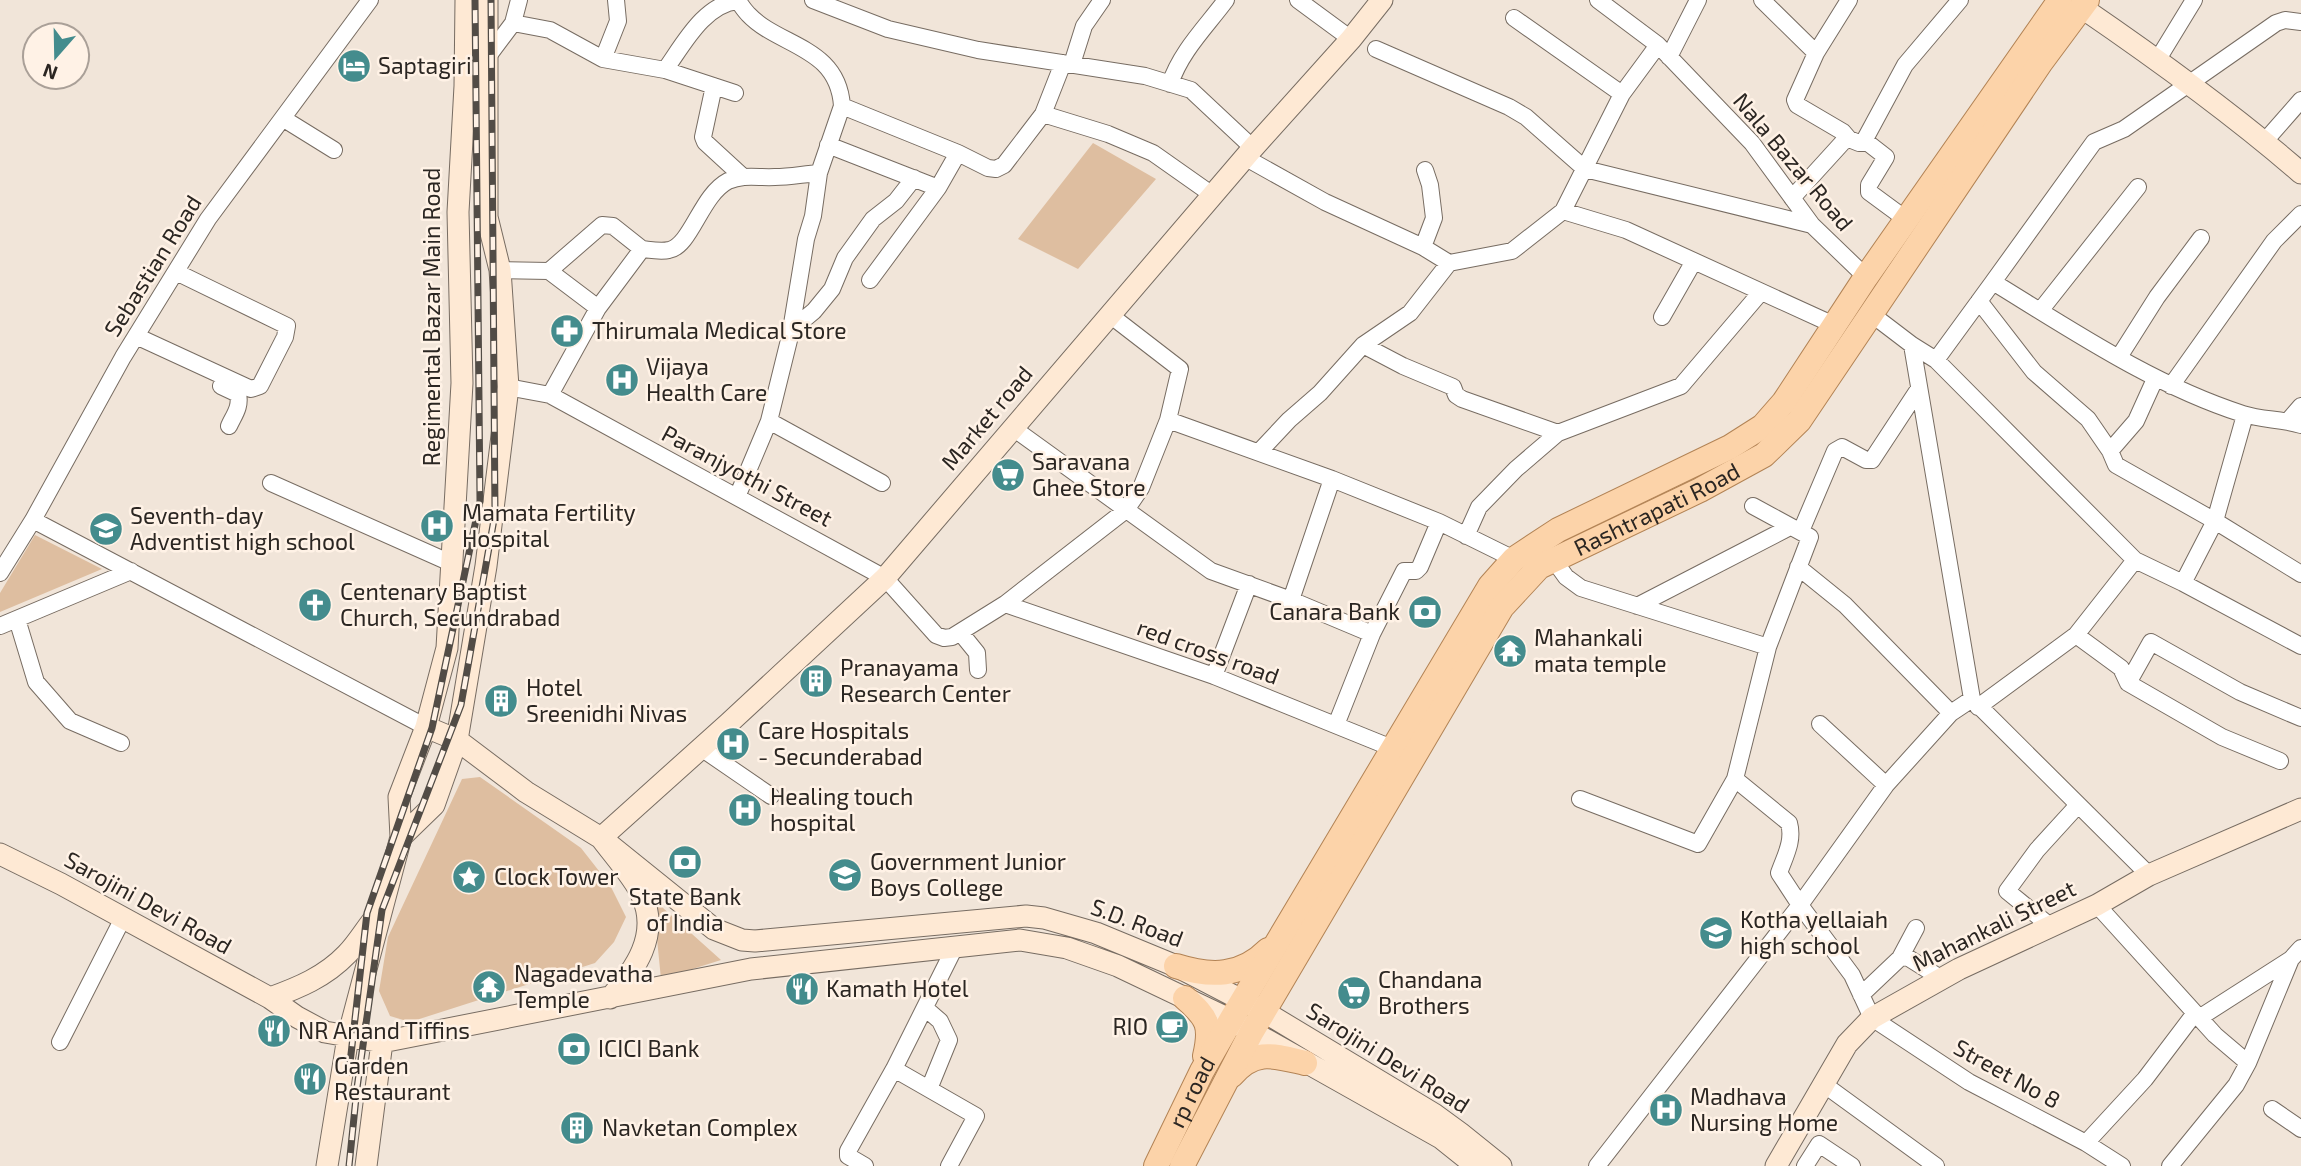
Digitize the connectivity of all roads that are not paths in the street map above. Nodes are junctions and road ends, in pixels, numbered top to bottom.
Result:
1 (370, 0) edge
2 (466, 0) edge
3 (487, 0) edge
4 (519, 0) edge
5 (616, 0) edge
6 (813, 0) edge
7 (1102, 0) edge
8 (1226, 0) edge
9 (1298, 0) edge
10 (1382, 0) edge
11 (1598, 0) edge
12 (1698, 0) edge
13 (1762, 0) edge
14 (1849, 0) edge
15 (1960, 0) edge
16 (2194, 0) edge
17 (738, 1) edge
18 (2076, 2) edge
19 (1514, 18) dead end
20 (2301, 22) edge
21 (513, 23) junction
22 (1351, 39) junction
23 (1376, 49) dead end
24 (1663, 51) junction
25 (1816, 52) junction
26 (486, 59) junction
27 (603, 59) junction
28 (2158, 59) junction
29 (1067, 63) junction
30 (665, 70) junction
31 (2188, 83) junction
32 (1170, 84) junction
33 (465, 86) junction
34 (714, 86) junction
35 (488, 87) junction
36 (735, 93) dead end
37 (1622, 94) junction
38 (2301, 100) edge
39 (842, 106) junction
40 (1043, 114) junction
41 (284, 119) junction
42 (1856, 140) junction
43 (2265, 141) junction
44 (828, 145) junction
45 (334, 150) dead end
46 (958, 153) junction
47 (1250, 153) junction
48 (1584, 169) junction
49 (1425, 170) dead end
50 (819, 173) junction
51 (2301, 173) edge
52 (742, 176) junction
53 (914, 178) junction
54 (2138, 187) dead end
55 (939, 188) junction
56 (1214, 196) junction
57 (1792, 198) junction
58 (1563, 211) junction
59 (2301, 214) edge
60 (1907, 220) junction
61 (1812, 225) junction
62 (2201, 238) dead end
63 (1423, 247) junction
64 (642, 249) junction
65 (1694, 261) junction
66 (1449, 263) junction
67 (500, 270) junction
68 (549, 271) junction
69 (176, 272) junction
70 (1866, 277) junction
71 (870, 281) dead end
72 (1993, 282) junction
73 (1760, 292) junction
74 (1979, 301) junction
75 (598, 308) junction
76 (2040, 311) junction
77 (1870, 313) junction
78 (1110, 315) junction
79 (1662, 317) dead end
80 (1834, 325) junction
81 (790, 331) junction
82 (134, 339) junction
83 (1363, 345) junction
84 (1912, 345) junction
85 (2119, 357) junction
86 (1936, 360) junction
87 (2155, 379) junction
88 (2171, 386) junction
89 (508, 387) junction
90 (1918, 390) junction
91 (550, 395) junction
92 (2301, 406) edge
93 (2245, 415) junction
94 (1168, 420) junction
95 (769, 421) junction
96 (2295, 423) edge
97 (229, 426) dead end
98 (1013, 428) junction
99 (1558, 433) junction
100 (1259, 452) junction
101 (2110, 452) junction
102 (1735, 457) junction
103 (1332, 479) junction
104 (271, 483) dead end
105 (882, 483) dead end
106 (737, 497) junction
107 (1753, 506) dead end
108 (1126, 510) junction
109 (33, 520) junction
110 (2215, 521) junction
111 (1439, 522) junction
112 (1796, 529) junction
113 (1466, 536) junction
114 (1514, 559) junction
115 (1553, 559) junction
116 (2134, 560) junction
117 (453, 564) junction
118 (1798, 567) junction
119 (131, 571) junction
120 (0, 573) edge
121 (2301, 574) edge
122 (885, 578) junction
123 (2183, 583) junction
124 (1249, 584) junction
125 (1291, 600) junction
126 (1005, 604) junction
127 (1637, 606) junction
128 (17, 619) junction
129 (0, 626) edge
130 (960, 632) junction
131 (1372, 634) junction
132 (2076, 635) junction
133 (2301, 646) edge
134 (1768, 648) junction
135 (978, 670) dead end
136 (1214, 676) junction
137 (2128, 684) junction
138 (1975, 703) junction
139 (1951, 713) junction
140 (2301, 718) edge
141 (1336, 724) junction
142 (1820, 724) dead end
143 (426, 727) junction
144 (457, 740) junction
145 (121, 743) dead end
146 (701, 748) junction
147 (1392, 748) junction
148 (2280, 761) dead end
149 (1735, 779) junction
150 (1886, 785) junction
151 (771, 796) dead end
152 (1580, 799) dead end
153 (2078, 805) junction
154 (2301, 809) edge
155 (401, 836) junction
156 (601, 838) junction
157 (0, 854) edge
158 (2149, 875) junction
159 (1800, 905) junction
160 (2096, 905) junction
161 (380, 911) junction
162 (123, 918) junction
163 (2050, 926) junction
164 (1916, 928) dead end
165 (1276, 942) junction
166 (955, 947) junction
167 (2296, 953) edge
168 (1900, 958) junction
169 (1176, 966) junction
170 (751, 969) joint
171 (1942, 979) junction
172 (1861, 995) junction
173 (270, 998) junction
174 (610, 998) junction
175 (1185, 998) junction
176 (925, 1008) junction
177 (2197, 1015) junction
178 (1247, 1016) junction
179 (1872, 1018) junction
180 (348, 1037) junction
181 (60, 1042) dead end
182 (382, 1042) junction
183 (1305, 1063) junction
184 (2248, 1063) junction
185 (894, 1069) junction
186 (1202, 1071) junction
187 (1822, 1083) junction
188 (1224, 1084) junction
189 (929, 1088) junction
190 (2272, 1109) dead end
191 (2301, 1129) edge
192 (2086, 1143) junction
193 (327, 1166) edge
194 (366, 1166) edge
195 (864, 1166) edge
196 (949, 1166) edge
197 (1156, 1166) edge
198 (1182, 1166) edge
199 (1475, 1166) edge
200 (1501, 1166) edge
201 (1597, 1166) edge
202 (1776, 1166) edge
203 (1805, 1166) edge
204 (1852, 1166) edge
205 (1936, 1166) edge
206 (2122, 1166) edge
207 (2170, 1166) edge

1 - 41 street, Sebastian Road
2 - 33 main road, Regimental Bazar Main Road
3 - 26 main road
4 - 21 street
5 - 27 street
6 - 29 street
7 - 29 street
8 - 32 street
9 - 22 street
10 - 22 main road, Market road
11 - 24 street, Nala Bazar Road
12 - 24 street
13 - 25 street
14 - 25 street
15 - 42 street
16 - 28 street
17 - 30 street
17 - 39 street
18 - 28 main road
18 - 60 main road, Rashtrapati Road
18 - 77 main road, Rashtrapati Road
19 - 37 street
20 - 31 street
21 - 26 street
21 - 27 street
22 - 47 main road, Market road
23 - 48 street
24 - 37 street
24 - 57 street, Nala Bazar Road
25 - 42 street
26 - 35 main road
27 - 30 street
28 - 31 main road
29 - 32 street
29 - 40 street
30 - 34 street
31 - 43 main road
31 - 72 street
32 - 47 street
33 - 35 main road
33 - 117 main road, Regimental Bazar Main Road
34 - 36 street
34 - 52 street
35 - 67 main road
37 - 48 street
38 - 43 street
39 - 44 street
39 - 46 street
40 - 46 street
40 - 56 street
41 - 45 street
41 - 69 street, Sebastian Road
42 - 57 street
42 - 60 street
43 - 51 main road
44 - 50 street
44 - 53 street
46 - 55 street
47 - 56 main road, Market road
47 - 63 street
48 - 58 street
48 - 61 street
49 - 63 street
50 - 52 street
50 - 81 street
52 - 64 street
53 - 55 street
53 - 81 street
54 - 76 street
55 - 71 street
56 - 78 main road, Market road
57 - 61 street, Nala Bazar Road
58 - 65 street
58 - 66 street
59 - 88 street
60 - 70 main road, Rashtrapati Road
61 - 70 street, Nala Bazar Road
62 - 85 street
63 - 66 street
64 - 68 street
64 - 75 street
65 - 73 street
65 - 79 street
66 - 83 street
67 - 68 street
67 - 89 main road
68 - 75 street
69 - 82 street, Sebastian Road
69 - 82 street
70 - 80 main road, Rashtrapati Road
72 - 74 street
72 - 76 street
73 - 80 street
73 - 99 street
74 - 86 street
74 - 101 street
75 - 91 street
76 - 85 street
77 - 84 street
77 - 102 main road, Rashtrapati Road
78 - 94 street
78 - 98 main road, Market road
80 - 102 main road, Rashtrapati Road
81 - 95 street
82 - 97 street
82 - 109 street, Sebastian Road
83 - 99 street
83 - 100 street
84 - 86 street
84 - 90 street
85 - 87 street
86 - 116 street
87 - 88 street
87 - 101 street
88 - 93 street
89 - 91 street, Paranjyothi Street
89 - 144 main road
90 - 112 street
90 - 138 street
91 - 106 street, Paranjyothi Street
92 - 96 street
93 - 96 street
93 - 110 street
94 - 100 street
94 - 108 street
95 - 105 street
95 - 106 street
98 - 108 street
98 - 122 main road, Market road
99 - 113 street
100 - 103 street
101 - 110 street
102 - 114 main road, Rashtrapati Road
102 - 115 main road, Rashtrapati Road
103 - 111 street
103 - 125 street
104 - 117 street
106 - 122 street, Paranjyothi Street
107 - 112 street
108 - 124 street
108 - 126 street
109 - 119 street
109 - 120 street, Sebastian Road
110 - 121 street
110 - 123 street
111 - 113 street
111 - 131 street
112 - 118 street
112 - 127 street
113 - 114 street
114 - 147 main road, Rashtrapati Road
115 - 127 street
115 - 178 main road, Rashtrapati Road
116 - 123 street
116 - 132 street
117 - 143 main road, Regimental Bazar Main Road
118 - 134 street
118 - 139 street
119 - 128 street
119 - 143 street
122 - 130 street
122 - 146 main road, Market road
123 - 133 street
124 - 125 street
124 - 136 street
125 - 131 street
126 - 130 street
126 - 136 street, red cross road
127 - 134 street
128 - 129 street
128 - 145 street
130 - 135 street
131 - 141 street
132 - 137 street
132 - 138 street
134 - 149 street
136 - 141 street, red cross road
137 - 140 street
137 - 148 street
138 - 139 street
138 - 153 street
139 - 150 street
141 - 147 street, red cross road
142 - 150 street
143 - 144 main road
143 - 155 main road, Regimental Bazar Main Road
144 - 155 main road
144 - 156 main road
146 - 151 street
146 - 156 main road, Market road
147 - 165 main road, Rashtrapati Road
149 - 152 street
149 - 159 street
150 - 159 street
153 - 158 street
153 - 163 street
154 - 158 main road, Mahankali Street
155 - 161 main road, Regimental Bazar Main Road
156 - 169 main road, S.D. Road
156 - 174 main road
157 - 162 main road, Sarojini Devi Road
158 - 160 main road, Mahankali Street
159 - 172 street
159 - 201 street
160 - 163 main road, Mahankali Street
160 - 177 street
161 - 173 main road
161 - 180 main road, Regimental Bazar Main Road
162 - 173 main road, Sarojini Devi Road
162 - 181 street
163 - 171 main road, Mahankali Street
164 - 168 street
165 - 169 main road
165 - 178 main road, Rashtrapati Road
166 - 170 main road, S.D. Road
166 - 175 main road, S.D. Road
166 - 176 street
167 - 177 street
167 - 184 street
168 - 171 street
168 - 172 street
169 - 178 main road, S.D. Road
170 - 174 main road, Sarojini Devi Road
171 - 179 main road, Mahankali Street
172 - 179 street
173 - 180 main road, Sarojini Devi Road
174 - 182 main road, Sarojini Devi Road
175 - 178 main road, S.D. Road
175 - 186 main road
176 - 185 street
176 - 189 street
177 - 184 street
177 - 192 street
178 - 183 main road, Sarojini Devi Road
178 - 186 main road, rp road
178 - 188 main road, rp road
178 - 200 main road, Sarojini Devi Road
179 - 187 main road, Mahankali Street
179 - 192 street, Street No 8
180 - 182 main road, Sarojini Devi Road
180 - 193 main road, Regimental Bazar Main Road
182 - 194 main road
183 - 188 main road
183 - 199 main road, Sarojini Devi Road
184 - 207 street
185 - 189 street
185 - 195 street
186 - 197 main road, rp road
187 - 202 main road, Mahankali Street
187 - 205 street
188 - 198 main road, rp road
189 - 196 street
190 - 191 street
192 - 206 street, Street No 8
203 - 204 street

